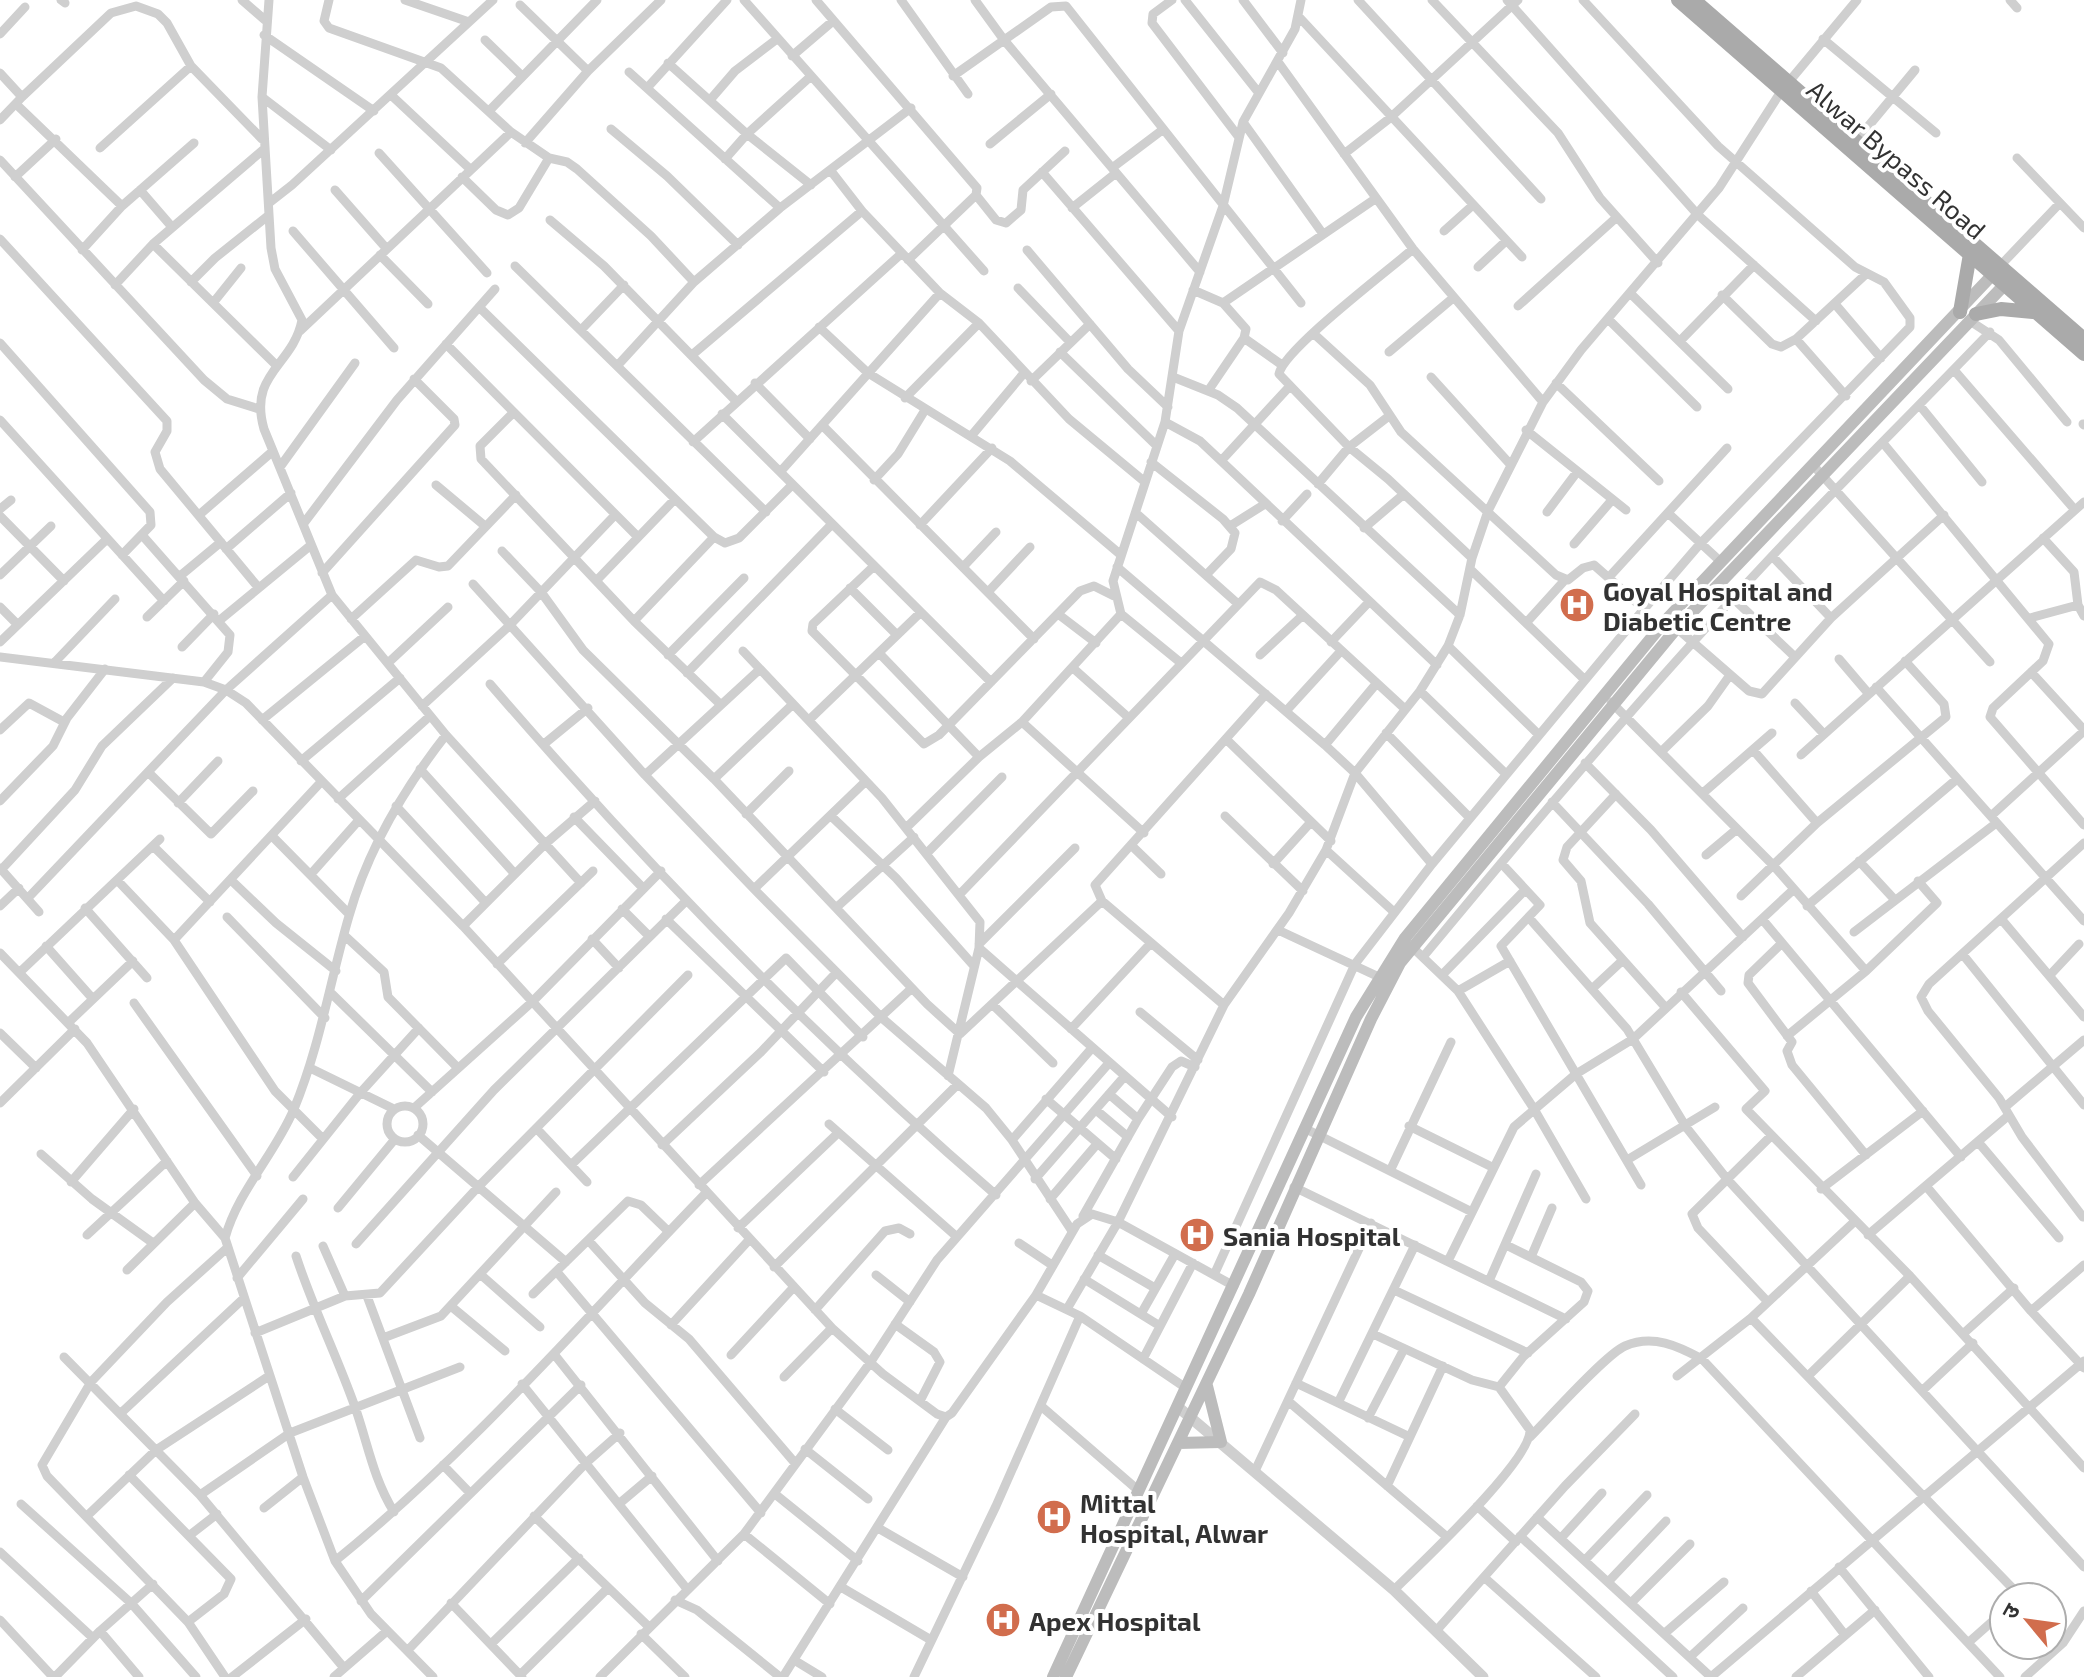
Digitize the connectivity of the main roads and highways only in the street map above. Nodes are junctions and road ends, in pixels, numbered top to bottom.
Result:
1 (1678, 0) edge
2 (1694, 0) edge
3 (1785, 86) junction
4 (1970, 254) junction
5 (2002, 276) junction
6 (2037, 313) junction
7 (1969, 315) junction
8 (2084, 339) edge
9 (2084, 354) edge
10 (1816, 469) junction
11 (1671, 624) junction
12 (1414, 948) junction
13 (1312, 1131) junction
14 (1207, 1386) junction
15 (1178, 1443) junction
16 (1053, 1677) edge
17 (1066, 1677) edge

1 - 3 main road, Alwar Bypass Road
2 - 3 main road, Alwar Bypass Road
3 - 4 main road, Alwar Bypass Road
3 - 5 main road, Alwar Bypass Road
4 - 5 main road, Alwar Bypass Road
4 - 7 main road
5 - 6 main road, Alwar Bypass Road
5 - 7 main road
5 - 8 main road
6 - 7 main road
6 - 9 main road, Alwar Bypass Road
7 - 10 main road
10 - 11 main road
10 - 11 main road
11 - 12 main road
12 - 13 main road
12 - 13 main road
13 - 14 main road
13 - 16 main road
14 - 15 main road
14 - 15 main road
15 - 17 main road

